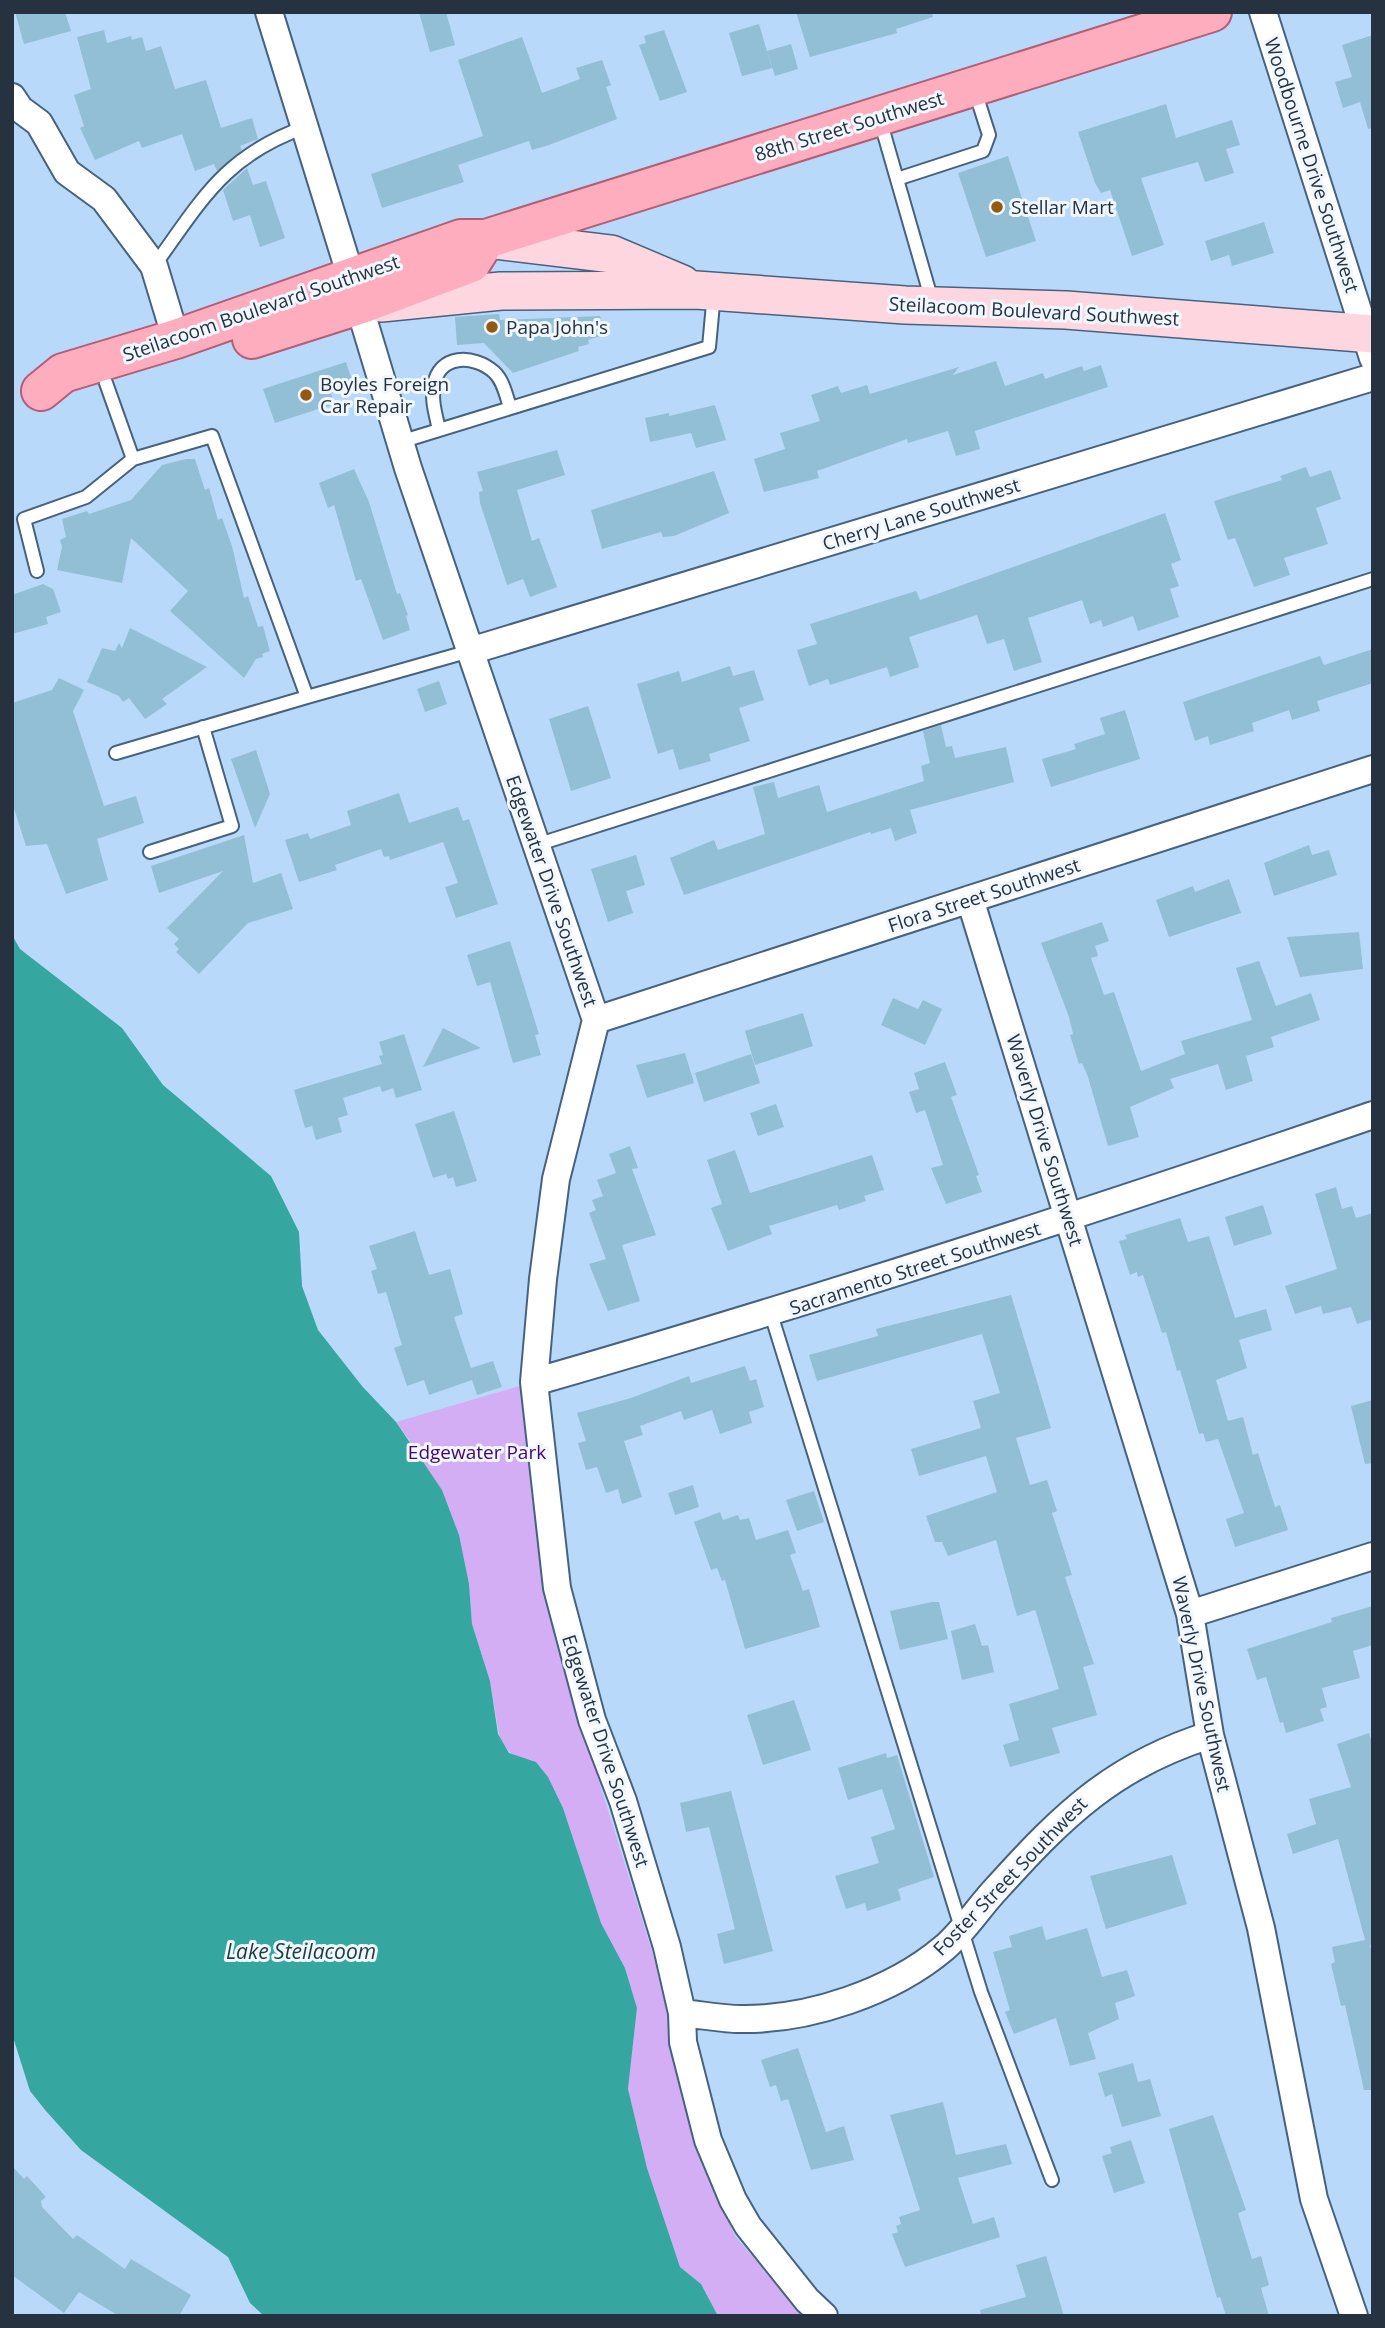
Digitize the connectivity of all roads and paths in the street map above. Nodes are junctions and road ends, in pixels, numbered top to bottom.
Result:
1 (269, 12) edge
2 (1212, 12) edge
3 (1263, 12) edge
4 (974, 87) junction
5 (12, 97) edge
6 (879, 116) junction
7 (305, 127) junction
8 (897, 179) junction
9 (486, 239) junction
10 (154, 265) junction
11 (355, 291) junction
12 (705, 291) junction
13 (934, 306) junction
14 (176, 339) junction
15 (1370, 342) edge
16 (1373, 377) edge
17 (106, 383) junction
18 (26, 395) edge
19 (510, 407) junction
20 (439, 430) junction
21 (400, 442) junction
22 (134, 459) junction
23 (37, 571) dead end
24 (1373, 579) edge
25 (470, 652) junction
26 (307, 697) junction
27 (202, 727) junction
28 (116, 753) dead end
29 (1373, 769) edge
30 (536, 845) junction
31 (150, 852) dead end
32 (970, 899) junction
33 (596, 1020) junction
34 (1373, 1115) edge
35 (1069, 1218) junction
36 (771, 1314) junction
37 (534, 1382) junction
38 (1373, 1556) edge
39 (1190, 1614) junction
40 (1210, 1735) junction
41 (961, 1928) junction
42 (682, 2013) junction
43 (1052, 2180) dead end
44 (824, 2316) edge
45 (1354, 2316) edge

1 - 7 street, Edgewater Drive Southwest
2 - 4 main road, 88th Street Southwest
3 - 15 street, Woodbourne Drive Southwest
4 - 6 main road, 88th Street Southwest
4 - 8 lane
5 - 10 street
6 - 8 lane
6 - 9 main road, 88th Street Southwest
7 - 10 lane
7 - 11 street, Edgewater Drive Southwest
8 - 13 lane
9 - 11 main road, Steilacoom Boulevard Southwest
9 - 12 main road, Steilacoom Boulevard Southwest
10 - 14 street
11 - 12 main road, Steilacoom Boulevard Southwest
11 - 14 main road, Steilacoom Boulevard Southwest
11 - 17 main road, Steilacoom Boulevard Southwest
11 - 21 street, Edgewater Drive Southwest
12 - 13 main road, Steilacoom Boulevard Southwest
12 - 19 lane
13 - 15 main road, Steilacoom Boulevard Southwest
14 - 18 main road, Steilacoom Boulevard Southwest
16 - 25 street, Cherry Lane Southwest
17 - 18 main road, Steilacoom Boulevard Southwest
17 - 22 lane
19 - 20 lane
19 - 20 lane
20 - 21 lane
21 - 25 street, Edgewater Drive Southwest
22 - 23 lane
22 - 26 lane
24 - 30 lane
25 - 26 lane
25 - 30 street, Edgewater Drive Southwest
26 - 27 lane
27 - 28 lane
27 - 31 lane
29 - 32 street, Flora Street Southwest
30 - 33 street, Edgewater Drive Southwest
32 - 33 street, Flora Street Southwest
32 - 35 street, Waverly Drive Southwest
33 - 37 street, Edgewater Drive Southwest
34 - 35 street, Sacramento Street Southwest
35 - 36 street, Sacramento Street Southwest
35 - 39 street, Waverly Drive Southwest
36 - 37 street, Sacramento Street Southwest
36 - 41 lane
37 - 42 street, Edgewater Drive Southwest
38 - 39 street
39 - 40 street, Waverly Drive Southwest
40 - 41 street, Foster Street Southwest
40 - 45 street, Waverly Drive Southwest
41 - 42 street, Foster Street Southwest
41 - 43 lane
42 - 44 street, Edgewater Drive Southwest

